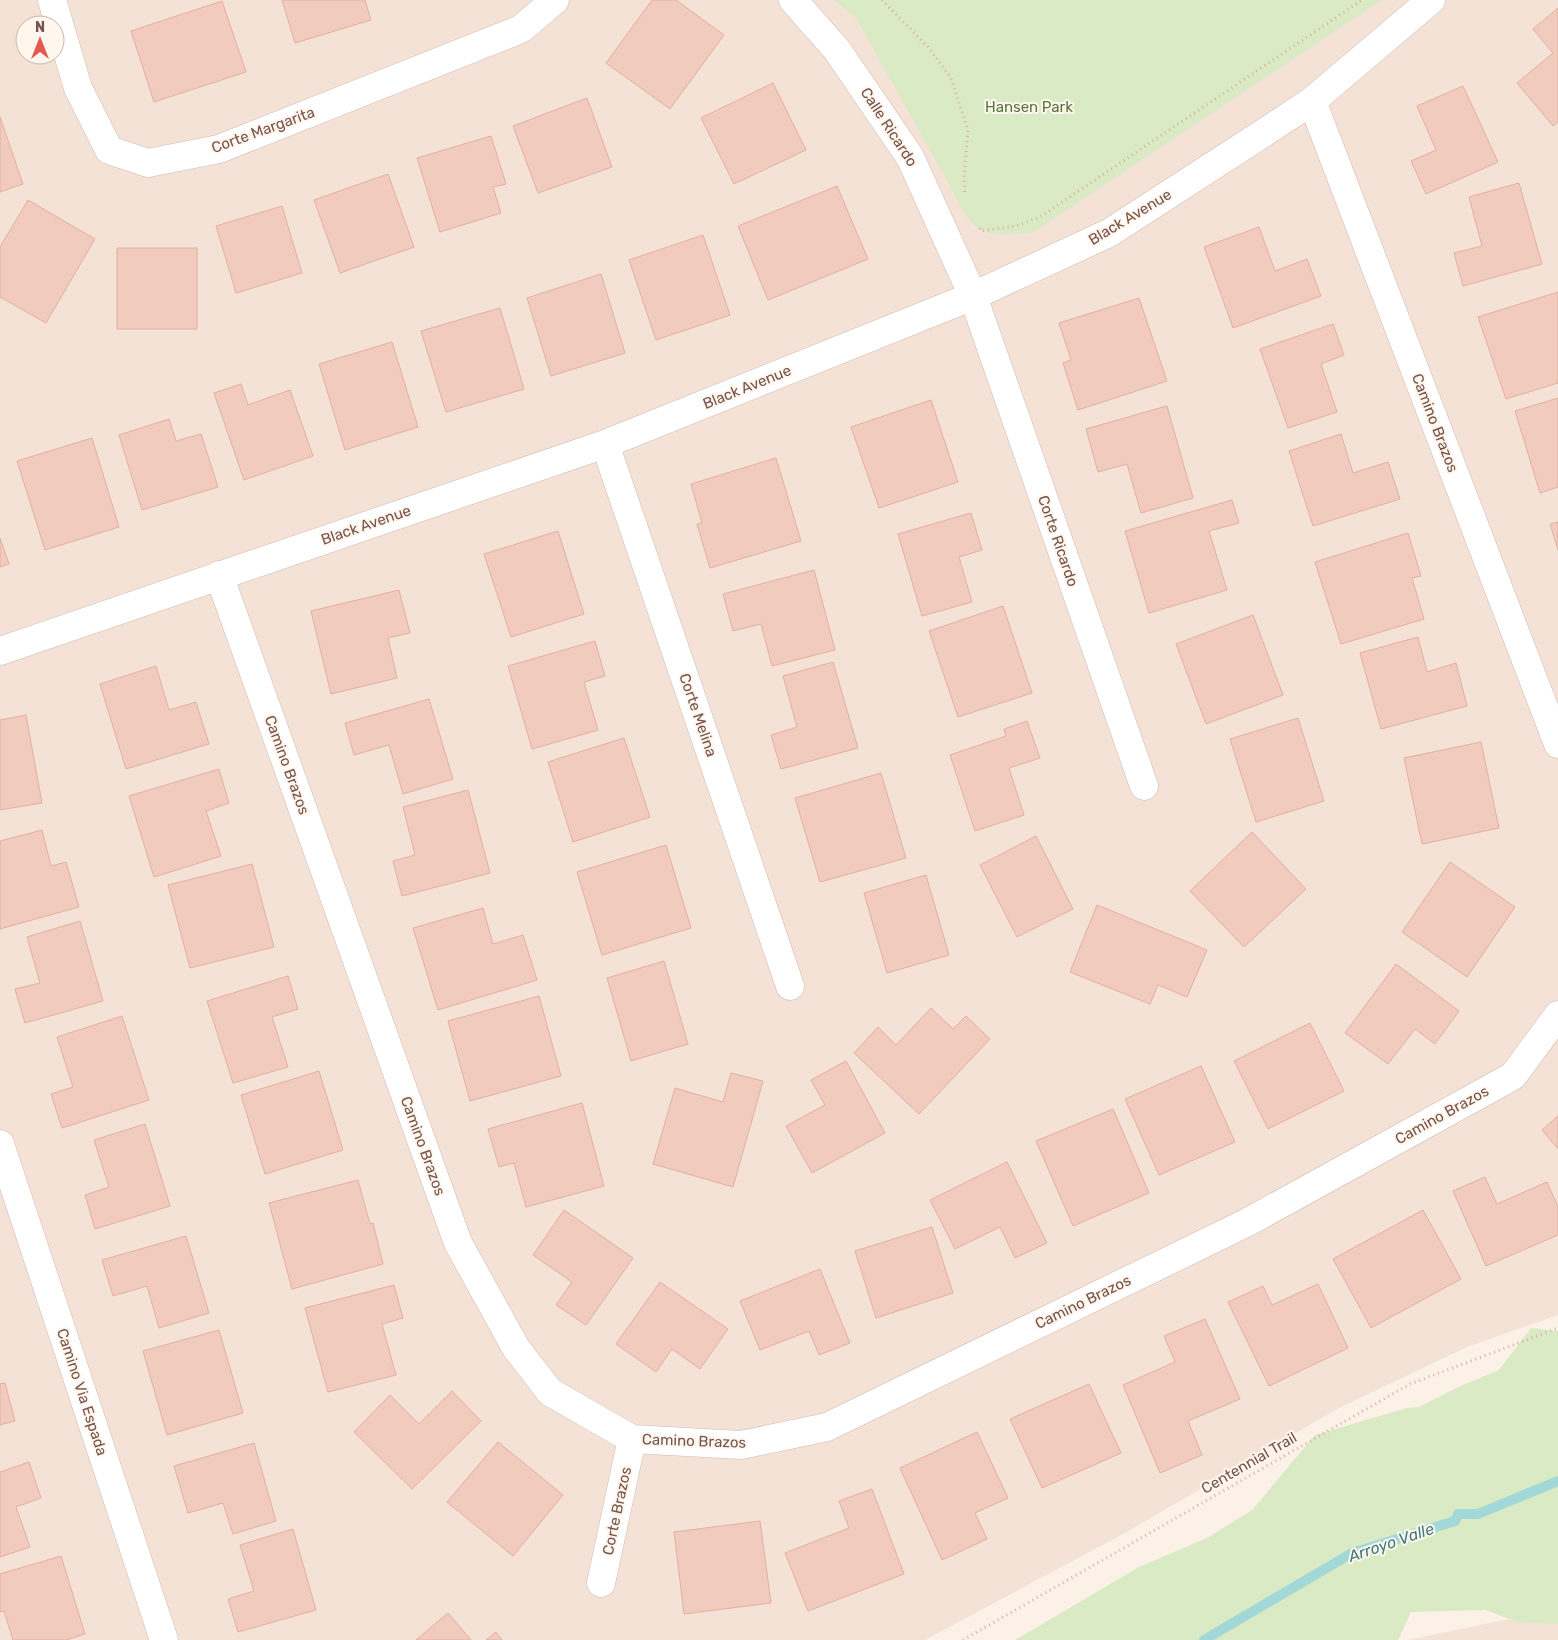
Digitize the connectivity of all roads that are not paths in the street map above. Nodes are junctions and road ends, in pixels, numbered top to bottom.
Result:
1 (52, 0) edge
2 (555, 0) edge
3 (793, 0) edge
4 (1431, 0) edge
5 (1312, 102) junction
6 (973, 296) junction
7 (605, 444) junction
8 (220, 575) junction
9 (0, 650) edge
10 (1558, 744) edge
11 (1144, 786) dead end
12 (790, 986) dead end
13 (1558, 1015) edge
14 (0, 1144) edge
15 (632, 1439) junction
16 (601, 1583) dead end
17 (164, 1640) edge

1 - 2 street, Corte Margarita
3 - 6 street, Calle Ricardo
4 - 5 street, Black Avenue
5 - 6 street, Black Avenue
5 - 10 street, Camino Brazos
6 - 7 street, Black Avenue
6 - 11 street, Corte Ricardo
7 - 8 street, Black Avenue
7 - 12 street, Corte Melina
8 - 9 street, Black Avenue
8 - 15 street, Camino Brazos
13 - 15 street, Camino Brazos
14 - 17 street, Camino Via Espada
15 - 16 street, Corte Brazos

